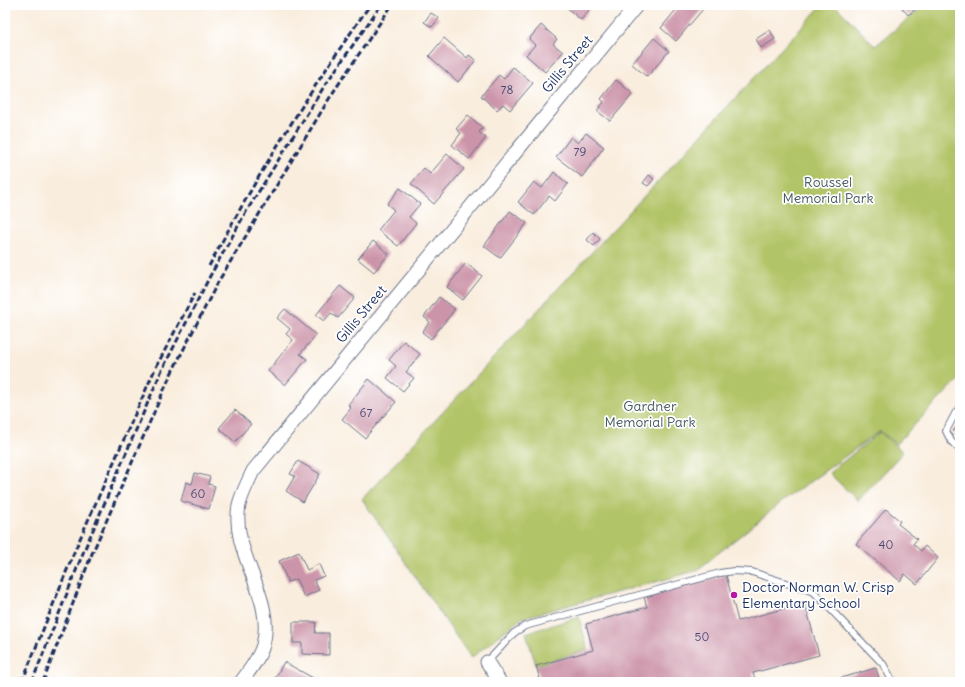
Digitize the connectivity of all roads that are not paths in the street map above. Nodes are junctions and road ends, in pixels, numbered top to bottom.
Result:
1 (637, 5) edge
2 (960, 408) edge
3 (960, 450) edge
4 (487, 662) joint
5 (241, 682) edge
6 (500, 682) edge
7 (893, 682) edge

1 - 5 street, Gillis Street
2 - 3 lane
4 - 6 street
4 - 7 lane

